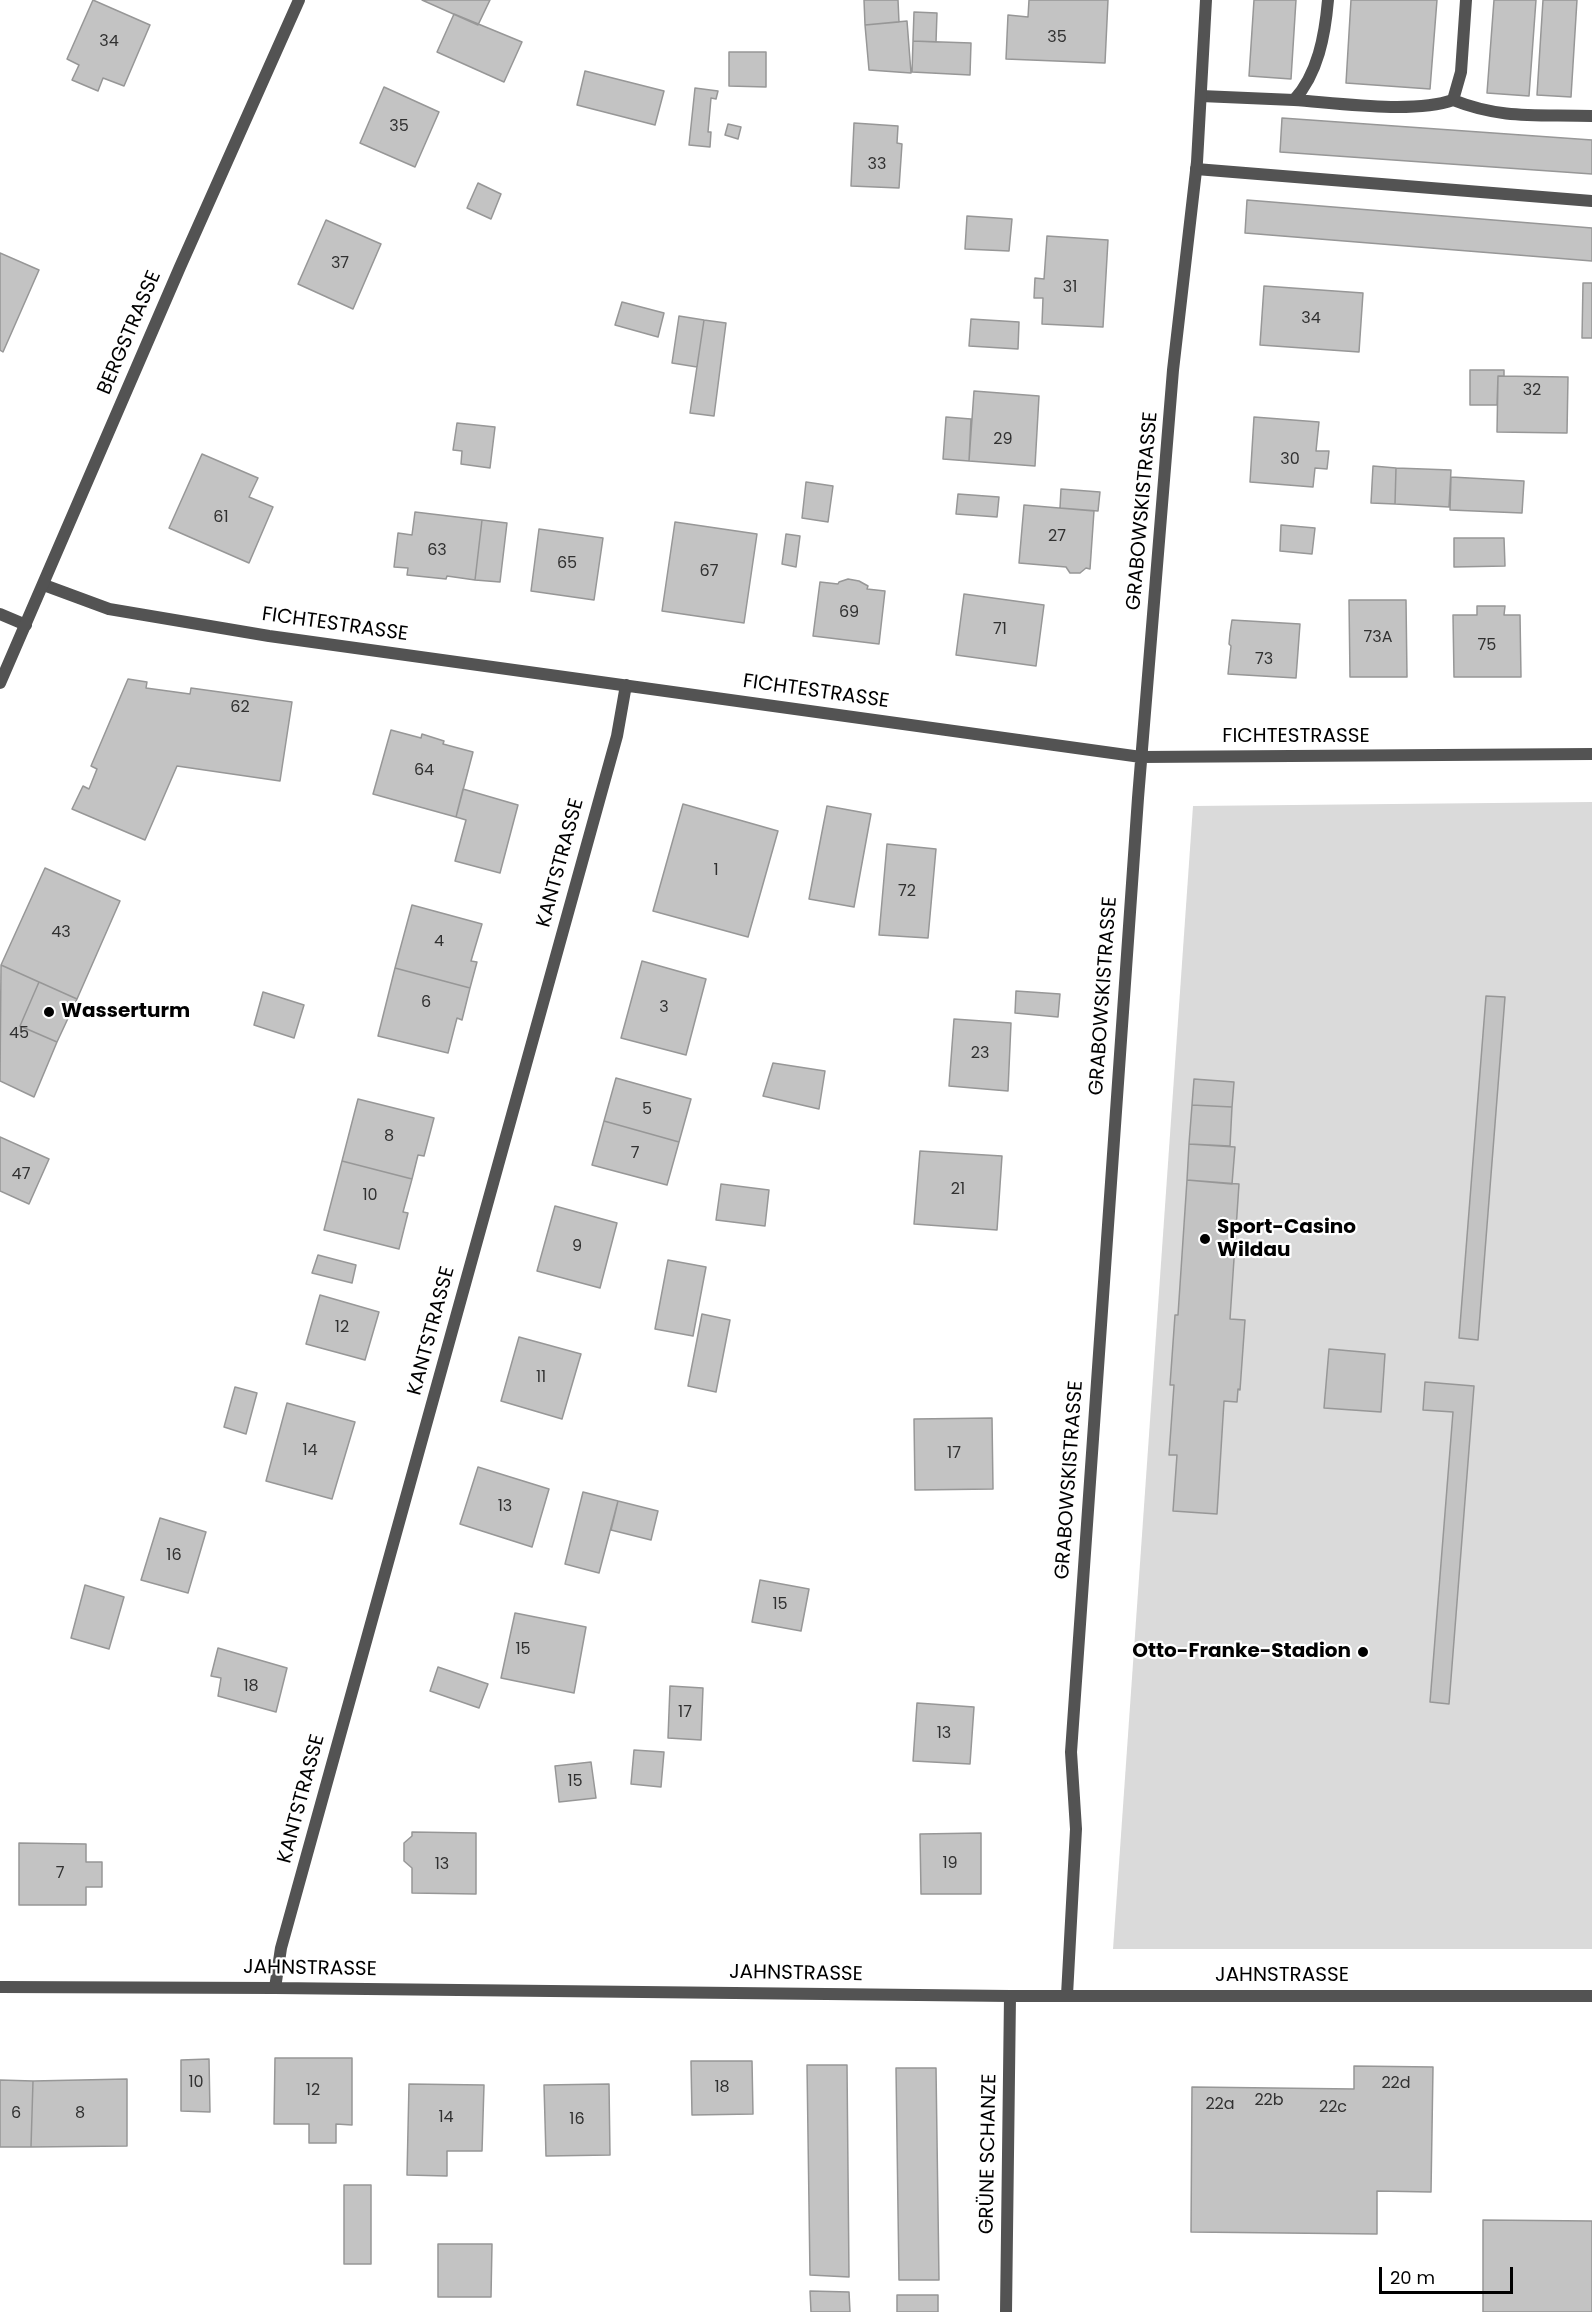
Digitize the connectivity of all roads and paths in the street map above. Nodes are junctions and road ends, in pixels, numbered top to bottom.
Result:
1 (299, 0) edge
2 (1206, 0) edge
3 (1328, 0) edge
4 (1466, 0) edge
5 (1202, 96) junction
6 (1294, 100) junction
7 (1453, 100) junction
8 (1592, 116) edge
9 (1196, 169) junction
10 (1592, 201) edge
11 (44, 585) junction
12 (0, 614) edge
13 (26, 625) junction
14 (0, 683) edge
15 (626, 685) junction
16 (1592, 754) edge
17 (1141, 757) junction
18 (0, 1987) edge
19 (275, 1988) junction
20 (1067, 1995) junction
21 (1010, 1996) junction
22 (1592, 1996) edge
23 (1006, 2312) edge

1 - 11 street, BERGSTRASSE
2 - 5 street, GRABOWSKISTRASSE
3 - 6 street
4 - 7 street
5 - 6 street
5 - 9 street, GRABOWSKISTRASSE
6 - 7 street
7 - 8 street
9 - 10 street
9 - 17 street, GRABOWSKISTRASSE
11 - 13 street, BERGSTRASSE
11 - 15 street, FICHTESTRASSE
12 - 13 street
13 - 14 street, BERGSTRASSE
15 - 17 street, FICHTESTRASSE
15 - 19 street, KANTSTRASSE
16 - 17 street, FICHTESTRASSE
17 - 20 street, GRABOWSKISTRASSE
18 - 19 street, JAHNSTRASSE
19 - 21 street, JAHNSTRASSE
20 - 21 street, JAHNSTRASSE
20 - 22 street, JAHNSTRASSE
21 - 23 street, GRÜNE SCHANZE

